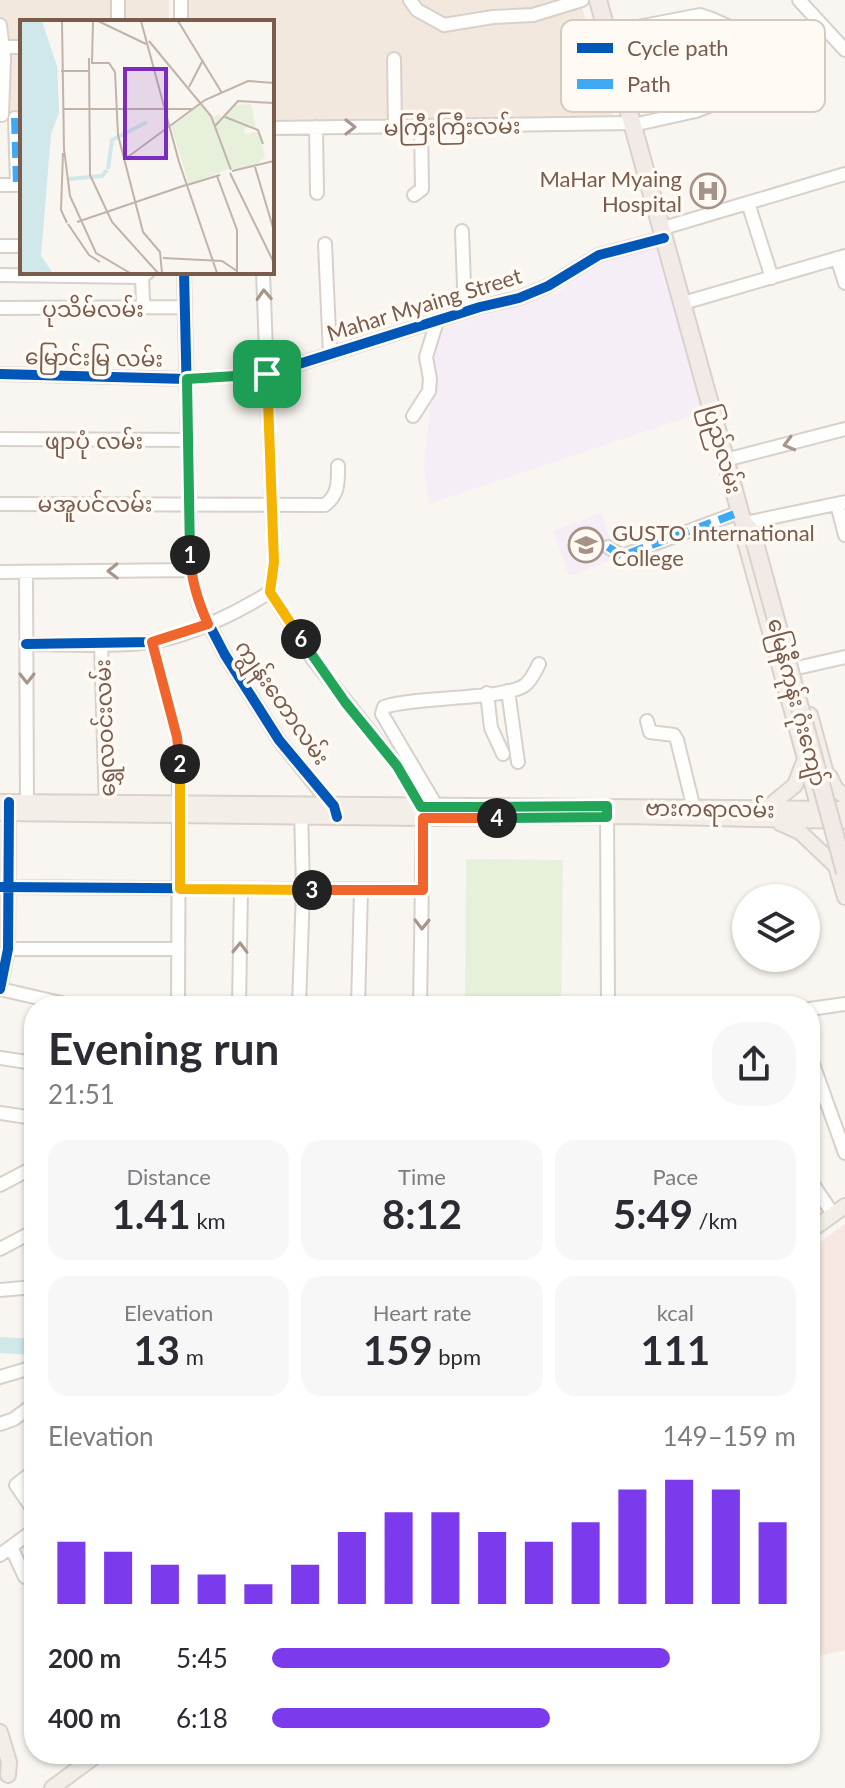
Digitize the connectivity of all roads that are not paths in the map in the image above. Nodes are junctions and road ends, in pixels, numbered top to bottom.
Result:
1 (410, 0) edge
2 (582, 0) edge
3 (598, 0) edge
4 (609, 0) edge
5 (799, 0) edge
6 (712, 19) edge
7 (605, 20) edge
8 (614, 20) edge
9 (666, 20) edge
10 (817, 20) edge
11 (0, 25) edge
12 (825, 28) edge
13 (2, 47) edge
14 (845, 50) edge
15 (394, 59) dead end
16 (634, 112) edge
17 (635, 112) edge
18 (691, 112) edge
19 (1, 115) edge
20 (19, 118) edge
21 (638, 123) junction
22 (421, 125) junction
23 (316, 127) junction
24 (395, 127) junction
25 (274, 128) edge
26 (845, 174) edge
27 (0, 185) edge
28 (20, 185) edge
29 (317, 193) dead end
30 (414, 195) dead end
31 (748, 203) junction
32 (462, 231) dead end
33 (667, 232) junction
34 (325, 244) dead end
35 (841, 257) edge
36 (145, 274) edge
37 (184, 274) edge
38 (263, 274) edge
39 (0, 275) edge
40 (772, 278) junction
41 (845, 283) edge
42 (690, 301) junction
43 (143, 302) dead end
44 (185, 307) junction
45 (0, 308) edge
46 (465, 312) junction
47 (437, 321) junction
48 (330, 354) junction
49 (0, 374) edge
50 (267, 374) junction
51 (187, 379) junction
52 (413, 416) dead end
53 (845, 429) edge
54 (0, 439) edge
55 (188, 440) junction
56 (733, 458) junction
57 (338, 466) dead end
58 (190, 503) junction
59 (841, 503) edge
60 (0, 504) edge
61 (272, 504) junction
62 (746, 522) junction
63 (845, 535) edge
64 (608, 547) dead end
65 (191, 570) junction
66 (0, 572) edge
67 (26, 572) junction
68 (270, 592) junction
69 (208, 624) junction
70 (152, 642) junction
71 (101, 643) junction
72 (26, 644) junction
73 (845, 657) edge
74 (539, 664) dead end
75 (797, 668) junction
76 (508, 691) junction
77 (487, 693) junction
78 (647, 721) dead end
79 (503, 754) dead end
80 (806, 759) junction
81 (518, 762) dead end
82 (825, 770) junction
83 (845, 797) edge
84 (5, 808) edge
85 (27, 808) junction
86 (106, 808) junction
87 (180, 810) junction
88 (427, 811) junction
89 (607, 811) junction
90 (301, 812) junction
91 (335, 812) junction
92 (695, 814) junction
93 (769, 814) junction
94 (834, 815) edge
95 (845, 842) edge
96 (841, 869) edge
97 (4, 887) edge
98 (180, 889) junction
99 (241, 889) junction
100 (303, 890) junction
101 (361, 890) junction
102 (423, 890) junction
103 (845, 897) edge
104 (8, 949) junction
105 (178, 949) junction
106 (0, 989) edge
107 (30, 996) edge
108 (178, 996) edge
109 (239, 996) edge
110 (299, 996) edge
111 (358, 996) edge
112 (420, 996) edge
113 (608, 996) edge
114 (845, 1004) edge
115 (820, 1008) edge
116 (0, 1058) edge
117 (24, 1062) edge
118 (820, 1089) edge
119 (0, 1113) edge
120 (24, 1117) edge
121 (845, 1153) edge
122 (24, 1172) edge
123 (0, 1185) edge
124 (820, 1190) edge
125 (839, 1210) edge
126 (820, 1224) edge
127 (24, 1236) edge
128 (0, 1249) edge
129 (24, 1288) edge
130 (0, 1290) edge
131 (24, 1370) edge
132 (0, 1377) edge
133 (24, 1412) edge
134 (0, 1424) edge
135 (24, 1479) edge
136 (24, 1497) edge
137 (24, 1537) edge
138 (11, 1547) junction
139 (0, 1555) edge
140 (24, 1575) edge
141 (0, 1732) edge
142 (84, 1764) edge
143 (5, 1769) edge
144 (52, 1788) edge

1 - 2 street
3 - 7 highway, ပြည်လမ်း
4 - 8 highway, ပြည်လမ်း
5 - 10 street
6 - 9 street
11 - 13 street
12 - 14 street
13 - 19 street
15 - 24 street
16 - 21 highway, ပြည်လမ်း
17 - 21 highway, ပြည်လမ်း
18 - 21 street, မကြီးကြီးလမ်း
19 - 20 street
20 - 28 street
21 - 22 street, မကြီးကြီးလမ်း
21 - 33 highway, ပြည်လမ်း
22 - 24 street, မကြီးကြီးလမ်း
22 - 30 street
23 -> 24 street, မကြီးကြီးလမ်း
23 - 25 street, မကြီးကြီးလမ်း
23 - 29 street
26 - 31 street, Mahar Myaing Street
27 - 28 street
31 - 33 street, Mahar Myaing Street
31 - 40 street
32 - 46 street
33 - 42 highway, ပြည်လမ်း
33 - 46 street, Mahar Myaing Street
33 - 62 highway, ပြည်လမ်း
34 - 48 street
35 - 40 street
35 - 41 street
36 - 39 street
36 - 43 street
37 - 44 street, ကျွန်းတောလမ်း
50 -> 38 street
40 - 42 street
42 - 56 highway, ပြည်လမ်း
44 - 45 street, ပုသိမ်လမ်း
44 - 51 street, ကျွန်းတောလမ်း
46 - 47 street, Mahar Myaing Street
47 - 48 street, Mahar Myaing Street
47 - 52 street
48 - 50 street, Mahar Myaing Street
49 - 51 street, မြောင်းမြ လမ်း
50 - 51 street, Mahar Myaing Street
50 - 61 street
51 - 55 street, ကျွန်းတောလမ်း
53 -> 56 street
54 - 55 street, ဖျာပုံ လမ်း
55 - 58 street, ကျွန်းတောလမ်း
56 - 62 highway, ပြည်လမ်း
57 - 61 street, မအူပင်လမ်း
58 - 60 street, မအူပင်လမ်း
58 - 61 street, မအူပင်လမ်း
58 - 65 street, ကျွန်းတောလမ်း
59 - 62 street
59 - 63 street
61 - 68 street
62 - 64 street
62 - 75 main road, ပြည်လမ်း
62 - 80 main road, ပြည်လမ်း
62 - 96 highway, မြေနီကုန်း ဂုံးကျော်, bridge
65 -> 67 street
65 - 69 street, ကျွန်းတောလမ်း
66 - 67 street
67 - 72 street
68 - 69 street
68 - 88 street
69 - 70 street
69 - 91 street, ကျွန်းတောလမ်း
70 - 71 street
70 - 87 street
71 - 72 street
71 - 86 street, ရွှေလဝင်းလမ်း
72 -> 85 street
73 - 75 street
74 - 76 street
75 - 82 main road, ပြည်လမ်း
76 - 77 street
76 - 81 street
77 - 79 street
77 - 88 street
78 - 92 street
80 - 93 main road
80 - 94 main road, ပြည်လမ်း
82 - 83 main road
82 - 94 main road, ပြည်လမ်း
84 - 85 main road, ဗားကရာလမ်း
84 - 97 street
85 - 86 main road, ဗားကရာလမ်း
86 - 87 main road, ဗားကရာလမ်း
87 - 90 main road, ဗားကရာလမ်း
87 - 98 street
88 - 89 main road, ဗားကရာလမ်း
88 - 91 main road, ဗားကရာလမ်း
88 - 102 street
89 - 92 main road, ဗားကရာလမ်း
89 - 113 street
90 - 91 main road, ဗားကရာလမ်း
90 - 100 street
92 - 93 main road, ဗားကရာလမ်း
93 - 94 main road, ဗားကရာလမ်း
93 - 96 main road
94 - 95 main road, ပြည်လမ်း
94 - 96 main road, ပြည်လမ်း
96 - 103 main road, ပြည်လမ်း
97 - 98 street
97 - 104 street
98 - 99 street
98 - 105 street
99 - 100 street
109 -> 99 street
100 - 101 street
100 - 110 street
101 - 102 street
101 - 111 street
102 -> 112 street
104 - 105 street
104 - 106 street
105 - 108 street
106 - 107 street
114 - 115 street
116 - 117 street
118 - 121 street
119 - 120 street
122 - 123 street
124 - 125 street
125 - 126 main road
127 - 128 street
129 - 130 street
131 - 132 street
133 - 134 street
135 - 136 street
137 - 138 street
138 - 139 street
138 - 140 street
141 - 143 main road
142 - 144 main road

